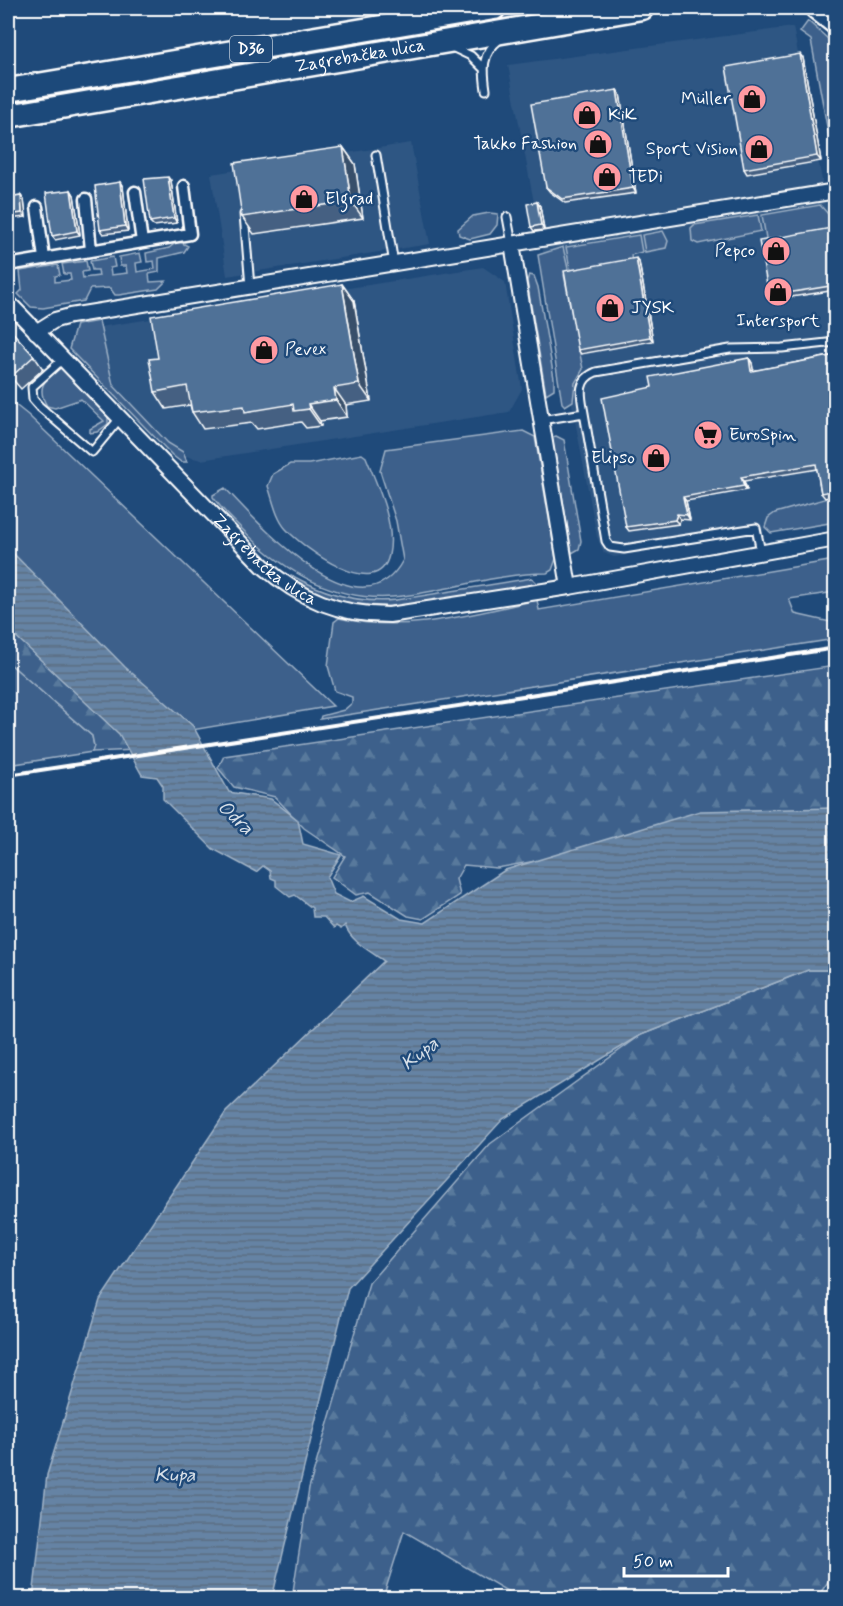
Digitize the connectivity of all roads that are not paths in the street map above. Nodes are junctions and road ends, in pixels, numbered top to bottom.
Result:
1 (494, 8) edge
2 (642, 8) edge
3 (817, 8) edge
4 (836, 23) edge
5 (525, 28) junction
6 (440, 42) junction
7 (482, 67) junction
8 (8, 90) edge
9 (486, 90) dead end
10 (8, 116) edge
11 (376, 155) dead end
12 (184, 186) dead end
13 (836, 191) edge
14 (135, 192) dead end
15 (86, 200) dead end
16 (242, 206) edge
17 (37, 207) dead end
18 (507, 217) dead end
19 (142, 242) junction
20 (512, 244) junction
21 (91, 250) junction
22 (44, 258) junction
23 (394, 264) junction
24 (8, 265) edge
25 (250, 287) junction
26 (8, 303) edge
27 (36, 332) junction
28 (836, 342) edge
29 (62, 360) junction
30 (584, 413) junction
31 (120, 418) junction
32 (541, 420) junction
33 (836, 539) edge
34 (761, 552) junction
35 (569, 586) junction

1 - 8 main road, Zagrebačka ulica / D36
2 - 5 main road, Zagrebačka ulica / D36
3 - 4 main road
5 - 6 main road, Zagrebačka ulica / D36
5 - 7 lane
6 - 7 lane
6 - 10 main road, Zagrebačka ulica / D36
7 - 9 lane
11 - 23 lane
12 - 19 street
13 - 20 street
14 - 19 street
15 - 21 street
16 - 25 lane
17 - 22 street
18 - 20 lane
19 - 21 street
20 - 23 street
20 - 32 street
21 - 22 street
22 - 24 street
23 - 25 street
25 - 27 street
26 - 27 street, Zagrebačka ulica
27 - 29 street, Zagrebačka ulica
28 - 30 lane
29 - 31 street, Zagrebačka ulica
29 - 31 lane
30 - 32 lane
30 - 34 lane
31 - 35 street, Zagrebačka ulica
32 - 35 street
33 - 34 street, Zagrebačka ulica
34 - 35 street, Zagrebačka ulica

